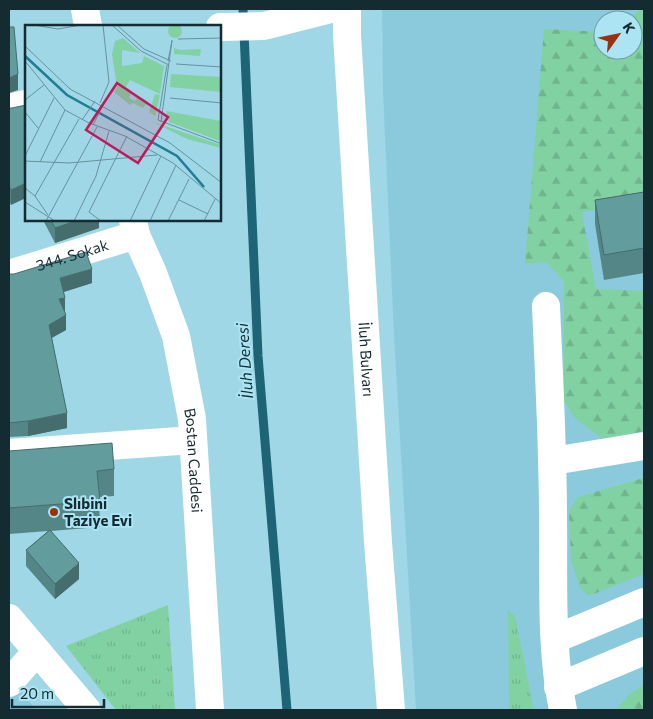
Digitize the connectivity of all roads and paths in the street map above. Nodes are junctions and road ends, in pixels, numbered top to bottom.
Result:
1 (85, 9) edge
2 (332, 9) edge
3 (347, 9) edge
4 (88, 25) edge
5 (221, 27) edge
6 (25, 104) edge
7 (9, 108) edge
8 (134, 227) edge
9 (9, 274) edge
10 (546, 306) dead end
11 (193, 440) junction
12 (644, 446) edge
13 (9, 454) edge
14 (553, 461) junction
15 (644, 602) edge
16 (9, 618) edge
17 (554, 639) junction
18 (37, 651) junction
19 (644, 651) edge
20 (9, 683) edge
21 (561, 698) edge
22 (86, 710) edge
23 (210, 710) edge
24 (391, 710) edge

1 - 4 street
2 - 5 street
3 - 24 street, İluh Bulvarı
6 - 7 street
8 - 9 street, 344. Sokak
8 - 11 street, Bostan Caddesi
10 - 14 street
11 - 13 street
11 - 23 street, Bostan Caddesi
12 - 14 street
14 - 17 street
15 - 17 street
16 - 18 street
17 - 21 street
18 - 20 street
18 - 22 street
19 - 21 street

